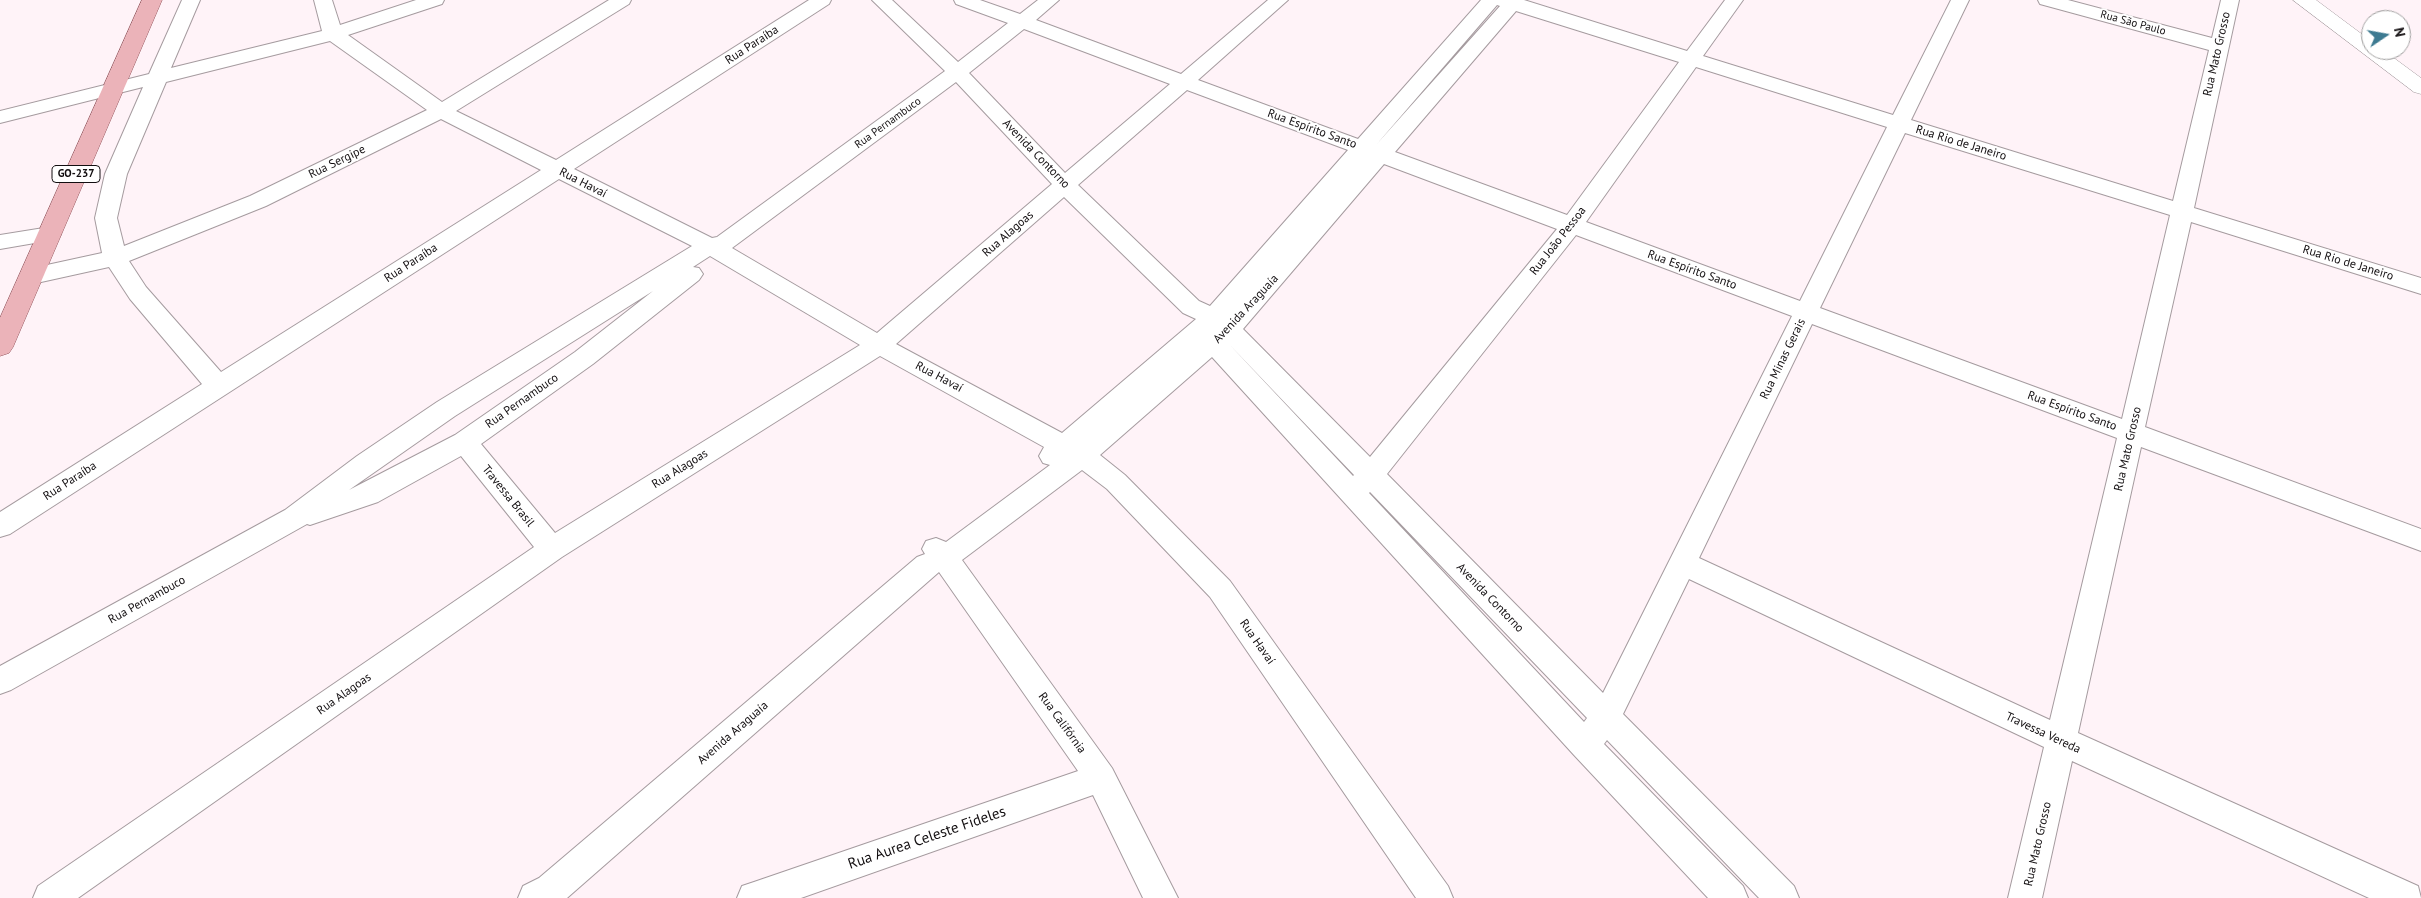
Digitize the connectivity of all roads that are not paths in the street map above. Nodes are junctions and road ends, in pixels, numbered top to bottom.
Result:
1 (152, 0) edge
2 (191, 0) edge
3 (323, 0) edge
4 (435, 0) edge
5 (622, 0) edge
6 (822, 0) edge
7 (881, 0) edge
8 (963, 0) edge
9 (1050, 0) edge
10 (1279, 0) edge
11 (1734, 0) edge
12 (1960, 0) edge
13 (2047, 0) edge
14 (2230, 0) edge
15 (2303, 0) edge
16 (2312, 0) edge
17 (1505, 1) edge
18 (1021, 21) junction
19 (333, 34) junction
20 (2361, 35) edge
21 (2218, 46) junction
22 (1690, 60) junction
23 (2397, 60) edge
24 (957, 72) junction
25 (2421, 77) edge
26 (157, 80) junction
27 (1186, 82) junction
28 (2421, 88) edge
29 (112, 91) junction
30 (442, 111) junction
31 (0, 117) edge
32 (1899, 124) junction
33 (1372, 151) junction
34 (556, 170) junction
35 (1065, 185) junction
36 (2182, 211) junction
37 (1572, 225) junction
38 (50, 234) junction
39 (0, 242) edge
40 (718, 247) junction
41 (115, 258) junction
42 (32, 276) junction
43 (2421, 286) edge
44 (1806, 312) junction
45 (1210, 325) junction
46 (879, 344) junction
47 (0, 347) edge
48 (218, 386) junction
49 (2132, 433) junction
50 (464, 442) junction
51 (1074, 450) junction
52 (1361, 484) junction
53 (295, 518) junction
54 (0, 526) edge
55 (2421, 540) edge
56 (552, 550) junction
57 (936, 557) junction
58 (1683, 563) junction
59 (0, 681) edge
60 (1606, 717) junction
61 (2062, 742) junction
62 (1585, 745) junction
63 (1101, 778) junction
64 (546, 895) edge
65 (50, 898) edge
66 (754, 898) edge
67 (1161, 898) edge
68 (1436, 898) edge
69 (1731, 898) edge
70 (1782, 898) edge
71 (2025, 898) edge
72 (2406, 898) edge

1 - 29 main road, GO-237
2 - 26 street
3 - 19 street
4 - 19 street
5 - 30 street, Rua Sergipe
6 - 34 street, Rua Paraíba
7 - 24 street, Avenida Contorno
8 - 18 street, Rua Espírito Santo
9 - 18 street, Rua Pernambuco
10 - 27 street, Rua Alagoas
11 - 22 street, Rua João Pessoa
12 - 32 street, Rua Minas Gerais
13 - 21 street, Rua São Paulo
14 - 21 street, Rua Mato Grosso
15 - 28 street
16 - 20 street
17 - 22 street, Rua Rio de Janeiro
17 - 33 street, Avenida Araguaía
18 - 24 street, Rua Pernambuco
18 - 27 street, Rua Espírito Santo
19 - 26 street
19 - 30 street, Rua Havaí
21 - 36 street, Rua Mato Grosso
22 - 32 street, Rua Rio de Janeiro
22 - 37 street, Rua João Pessoa
23 - 25 street
24 - 35 street, Avenida Contorno
24 - 40 street, Rua Pernambuco
26 - 29 street
26 - 41 street
27 - 33 street, Rua Espírito Santo
27 - 35 street, Rua Alagoas
29 - 31 street
29 - 38 main road, GO-237
30 - 34 street, Rua Havaí
30 - 41 street, Rua Sergipe
32 - 36 street, Rua Rio de Janeiro
32 - 44 street, Rua Minas Gerais
33 - 37 street, Rua Espírito Santo
33 - 45 street, Avenida Araguaía
34 - 40 street, Rua Havaí
34 - 48 street, Rua Paraíba
35 - 45 street, Avenida Contorno
35 - 46 street, Rua Alagoas
36 - 43 street, Rua Rio de Janeiro
36 - 49 street, Rua Mato Grosso
37 - 44 street, Rua Espírito Santo
37 - 52 street, Rua João Pessoa
38 - 39 street
38 - 42 main road, GO-237
40 - 46 street, Rua Havaí
40 - 50 street, Rua Pernambuco
40 - 53 street, Rua Pernambuco
41 - 42 street, Rua Sergipe
41 - 48 street
42 - 47 main road, GO-237
44 - 49 street, Rua Espírito Santo
44 - 58 street, Rua Minas Gerais
45 - 51 street, Avenida Araguaía
45 - 52 street, Avenida Contorno
46 - 51 street, Rua Havaí
46 - 56 street, Rua Alagoas
48 - 54 street, Rua Paraíba
49 - 55 street, Rua Espírito Santo
49 - 61 street, Rua Mato Grosso
50 - 53 street, Rua Pernambuco
50 - 56 street, Travessa Brasil
51 - 57 street, Avenida Araguaía
51 - 68 street, Rua Havaí
52 - 60 street, Avenida Contorno
52 - 62 street, Avenida Contorno
53 - 59 street, Rua Pernambuco
56 - 65 street, Rua Alagoas
57 - 63 street, Rua Califórnia
57 - 64 street, Avenida Araguaía
58 - 60 street, Rua Minas Gerais
58 - 61 street, Travessa Vereda
60 - 62 street, Rua Minas Gerais
60 - 70 street, Avenida Contorno
61 - 71 street, Rua Mato Grosso
61 - 72 street, Travessa Vereda
62 - 69 street, Avenida Contorno
63 - 66 street, Rua Aurea Celeste Fideles
63 - 67 street, Rua Califórnia

